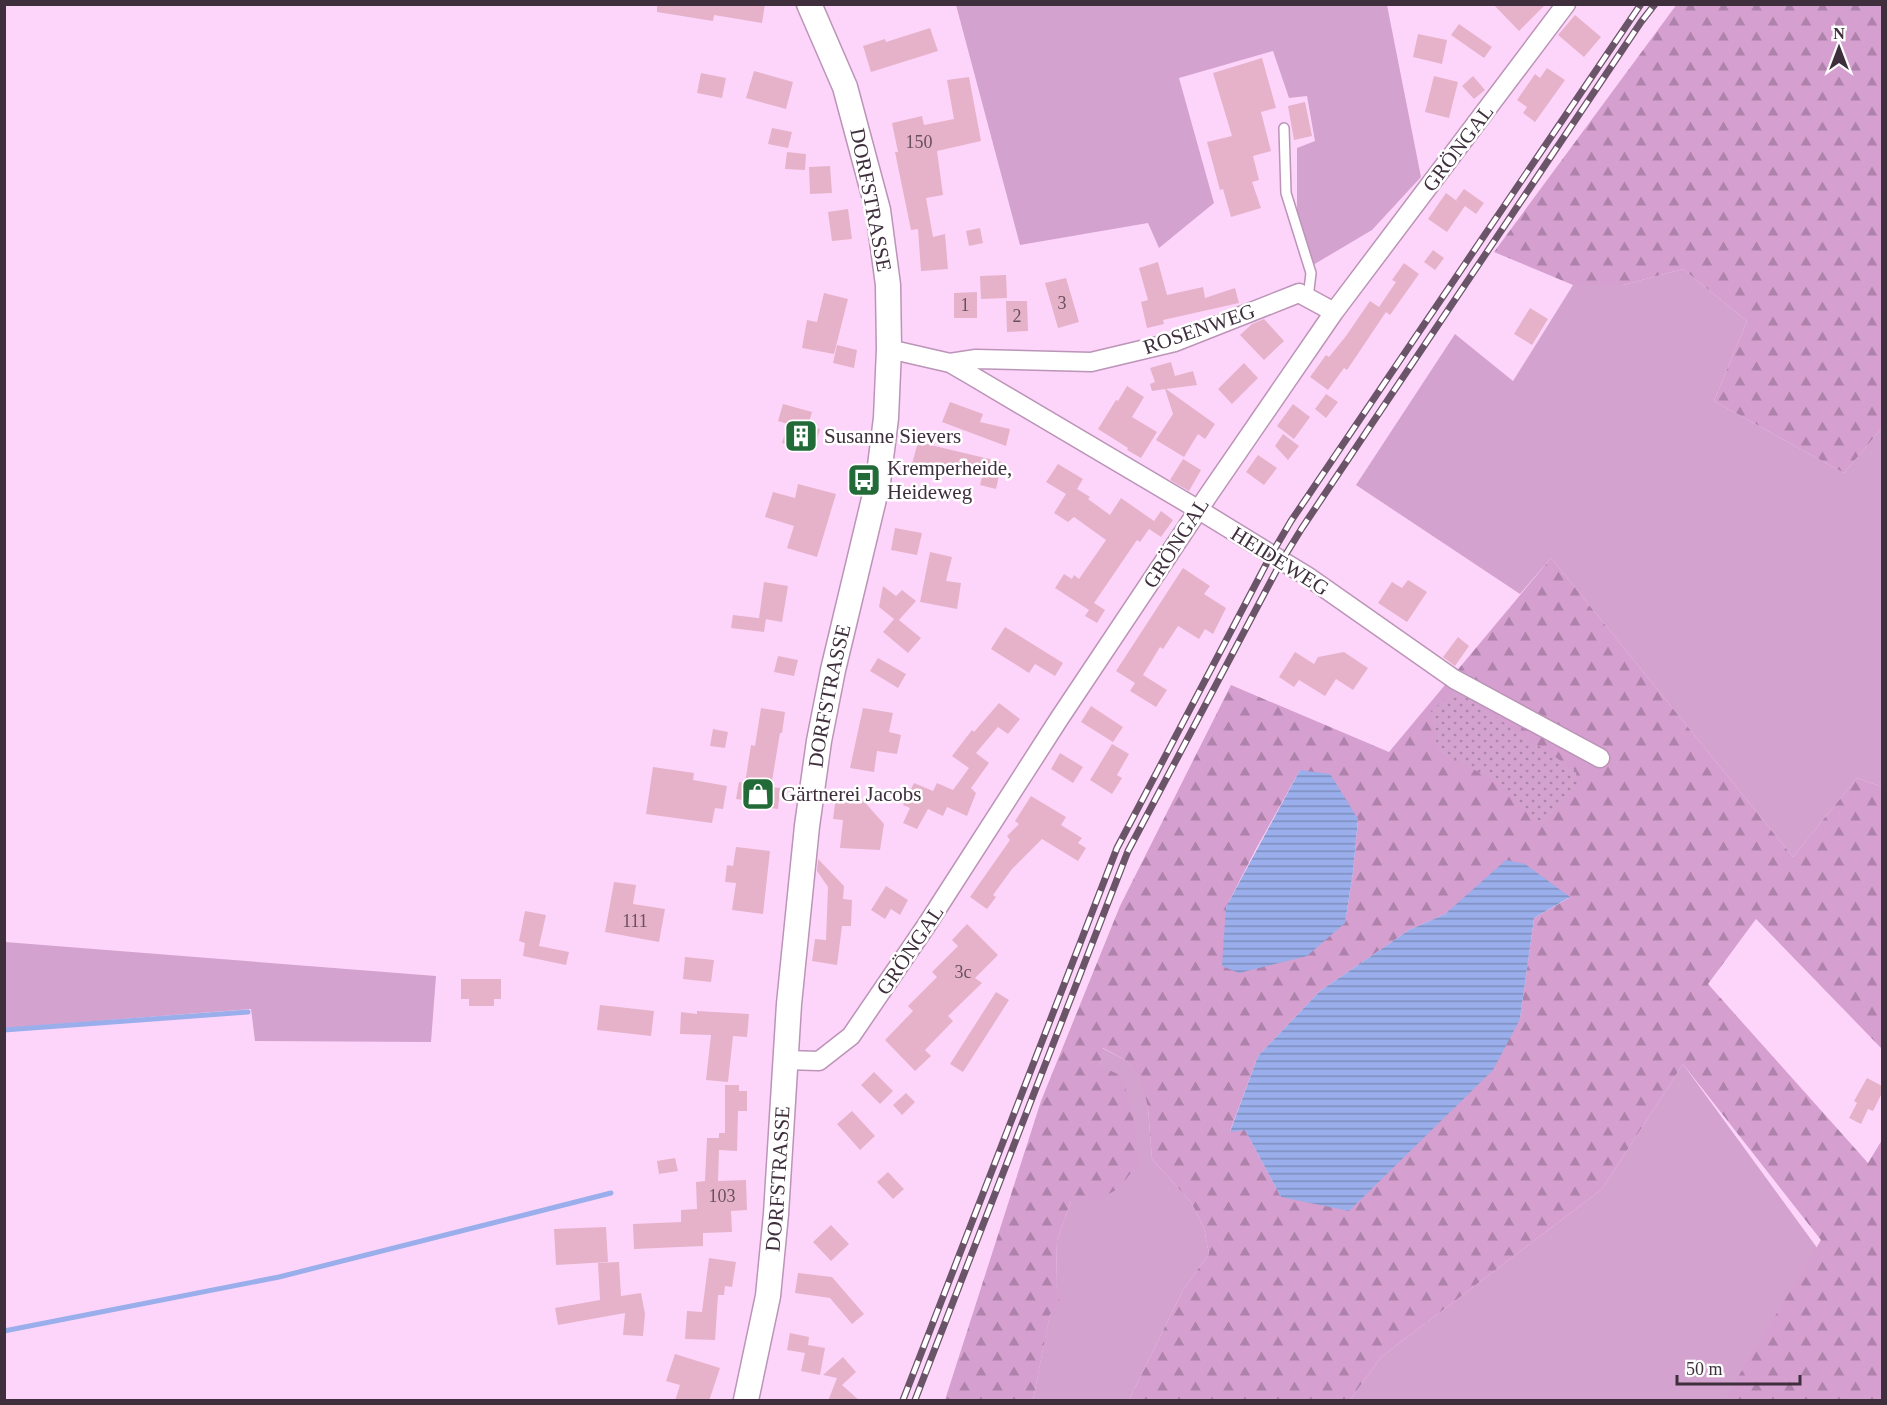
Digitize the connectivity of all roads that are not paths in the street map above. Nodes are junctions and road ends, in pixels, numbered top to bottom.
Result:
1 (809, 4) edge
2 (1566, 4) edge
3 (1284, 128) dead end
4 (1308, 297) junction
5 (1334, 312) junction
6 (889, 349) junction
7 (950, 363) junction
8 (1199, 510) junction
9 (1600, 758) dead end
10 (785, 1060) junction
11 (746, 1401) edge

1 - 6 main road, DORFSTRASSE
2 - 5 street, GRÖNGAL
3 - 4 lane
4 - 5 street
4 - 7 street, ROSENWEG
5 - 8 street, GRÖNGAL
6 - 7 street, HEIDEWEG
6 - 10 main road, DORFSTRASSE
7 - 8 street, HEIDEWEG
8 - 9 street, HEIDEWEG
8 - 10 street, GRÖNGAL
10 - 11 main road, DORFSTRASSE

